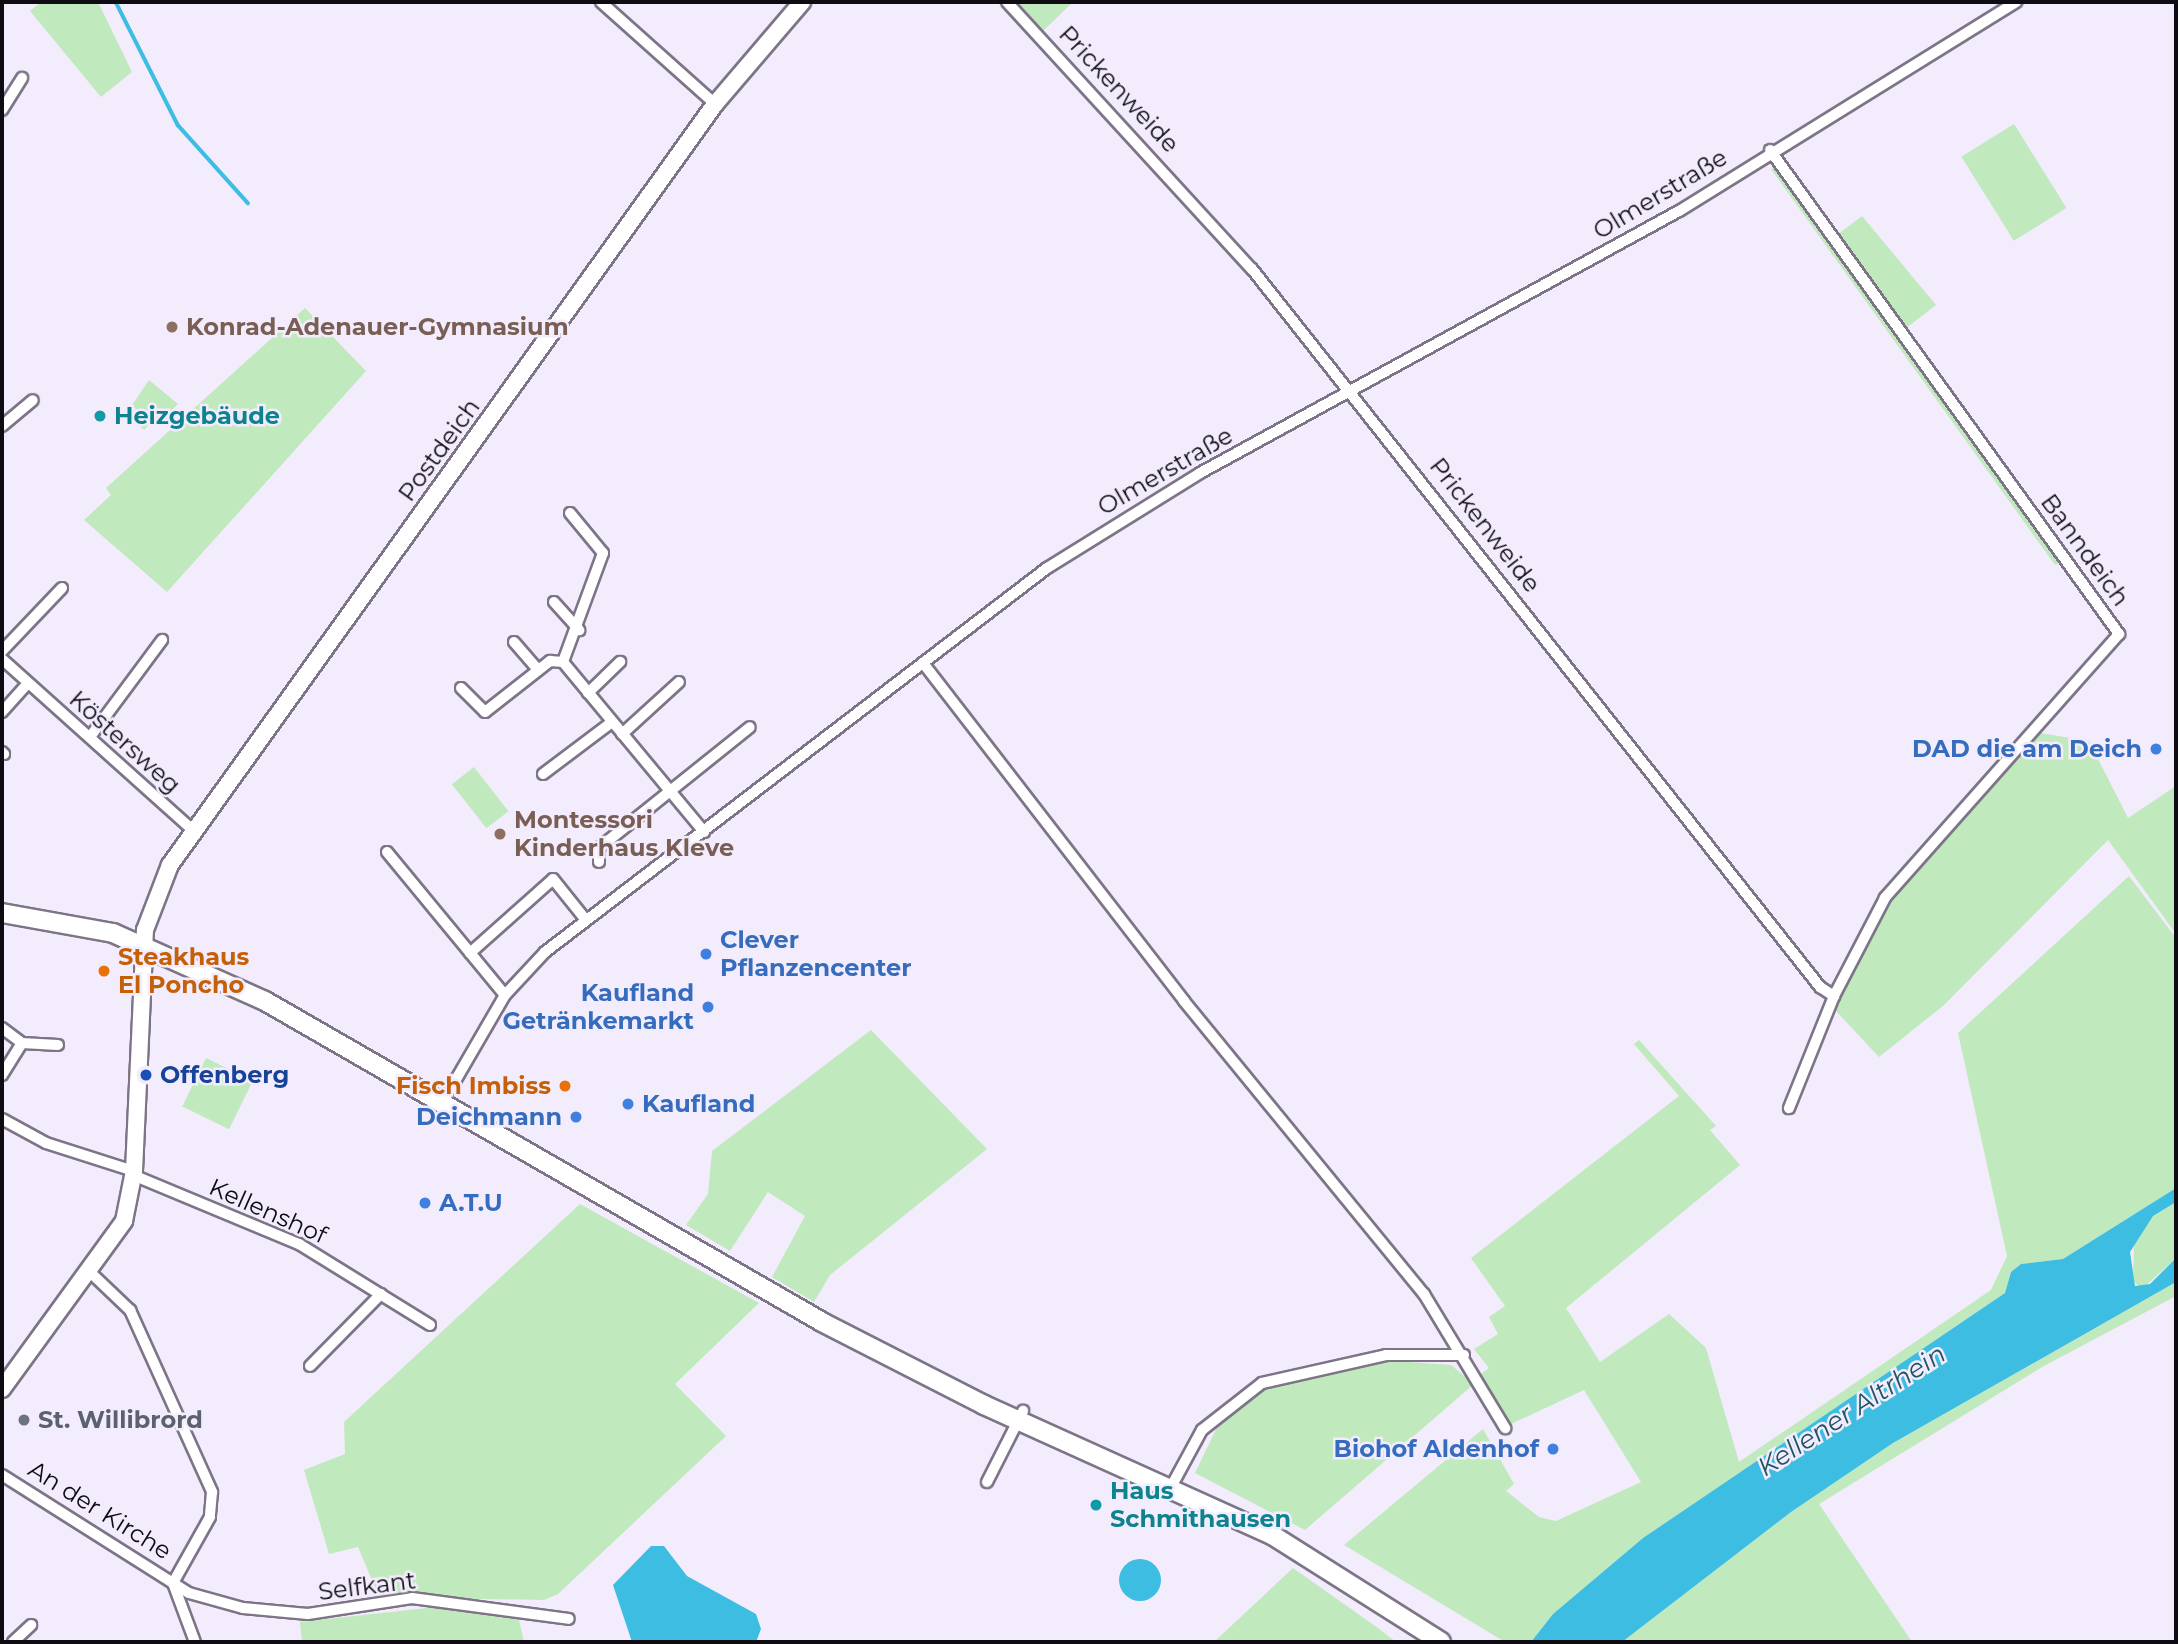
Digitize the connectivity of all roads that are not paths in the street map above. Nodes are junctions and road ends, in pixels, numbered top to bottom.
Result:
1 (601, 2) edge
2 (803, 2) edge
3 (1007, 2) edge
4 (2016, 2) edge
5 (22, 78) dead end
6 (715, 104) junction
7 (2, 110) edge
8 (1770, 150) junction
9 (1350, 390) junction
10 (33, 400) dead end
11 (2, 426) edge
12 (570, 513) dead end
13 (62, 588) dead end
14 (554, 601) dead end
15 (579, 630) junction
16 (162, 640) dead end
17 (514, 642) dead end
18 (2, 651) edge
19 (2, 659) edge
20 (563, 662) junction
21 (620, 662) dead end
22 (923, 663) junction
23 (538, 670) junction
24 (679, 682) dead end
25 (28, 683) junction
26 (461, 688) dead end
27 (588, 693) junction
28 (2, 712) edge
29 (612, 722) junction
30 (750, 727) dead end
31 (622, 734) junction
32 (90, 737) junction
33 (543, 774) dead end
34 (672, 793) junction
35 (194, 831) junction
36 (704, 832) junction
37 (387, 852) dead end
38 (599, 862) dead end
39 (2, 913) edge
40 (586, 920) junction
41 (144, 943) junction
42 (167, 952) junction
43 (470, 953) junction
44 (141, 976) junction
45 (505, 995) junction
46 (1834, 996) junction
47 (2, 1028) edge
48 (22, 1043) junction
49 (58, 1045) dead end
50 (2, 1074) edge
51 (440, 1107) junction
52 (1789, 1108) dead end
53 (2, 1119) edge
54 (134, 1173) junction
55 (89, 1271) junction
56 (381, 1294) junction
57 (430, 1325) dead end
58 (1465, 1356) junction
59 (310, 1366) dead end
60 (2, 1389) edge
61 (1021, 1416) junction
62 (1505, 1428) dead end
63 (2, 1475) edge
64 (987, 1482) dead end
65 (1171, 1486) junction
66 (173, 1583) junction
67 (569, 1619) dead end
68 (31, 1625) dead end
69 (13, 1642) edge
70 (195, 1642) edge
71 (1441, 1642) edge

1 - 6 street
2 - 6 main road, Postdeich
3 - 9 street, Prickenweide
4 - 8 street, Olmerstraße
5 - 7 street
6 - 35 main road, Postdeich
8 - 9 street, Olmerstraße
8 - 46 street, Banndeich
9 - 22 street, Olmerstraße
9 - 46 street, Prickenweide
10 - 11 street
12 - 15 street
13 - 18 street
14 - 15 street
15 - 20 street
16 - 32 street
17 - 23 street
19 - 25 street, Köstersweg
20 - 23 street
20 - 27 street
21 - 27 street
22 - 36 street, Olmerstraße
22 - 58 street
23 - 26 street
24 - 31 street
25 - 28 street
25 - 32 street, Köstersweg
27 - 29 street
29 - 31 street
29 - 33 street
30 - 34 street
31 - 34 street
32 - 35 street, Köstersweg
34 - 36 street
34 - 38 street
35 - 41 main road, Postdeich
36 - 40 street, Olmerstraße
37 - 43 street
39 - 41 main road
40 - 43 street
40 - 45 street, Olmerstraße
41 - 42 main road
41 - 44 main road, Postdeich
42 - 44 main road
42 - 51 main road
43 - 45 street
44 - 54 main road, Postdeich
45 - 51 street, Olmerstraße
46 - 52 street
47 - 48 street
48 - 49 street
48 - 50 street
51 - 61 main road
53 - 54 street, Kellenshof
54 - 55 main road, Postdeich
54 - 56 street, Kellenshof
55 - 60 main road
55 - 66 street, An der Kirche
56 - 57 street, Kellenshof
56 - 59 street
58 - 62 street
58 - 65 street
61 - 64 street
61 - 65 main road
63 - 66 street, An der Kirche
65 - 71 main road
66 - 67 street, Selfkant
66 - 70 street
68 - 69 street

